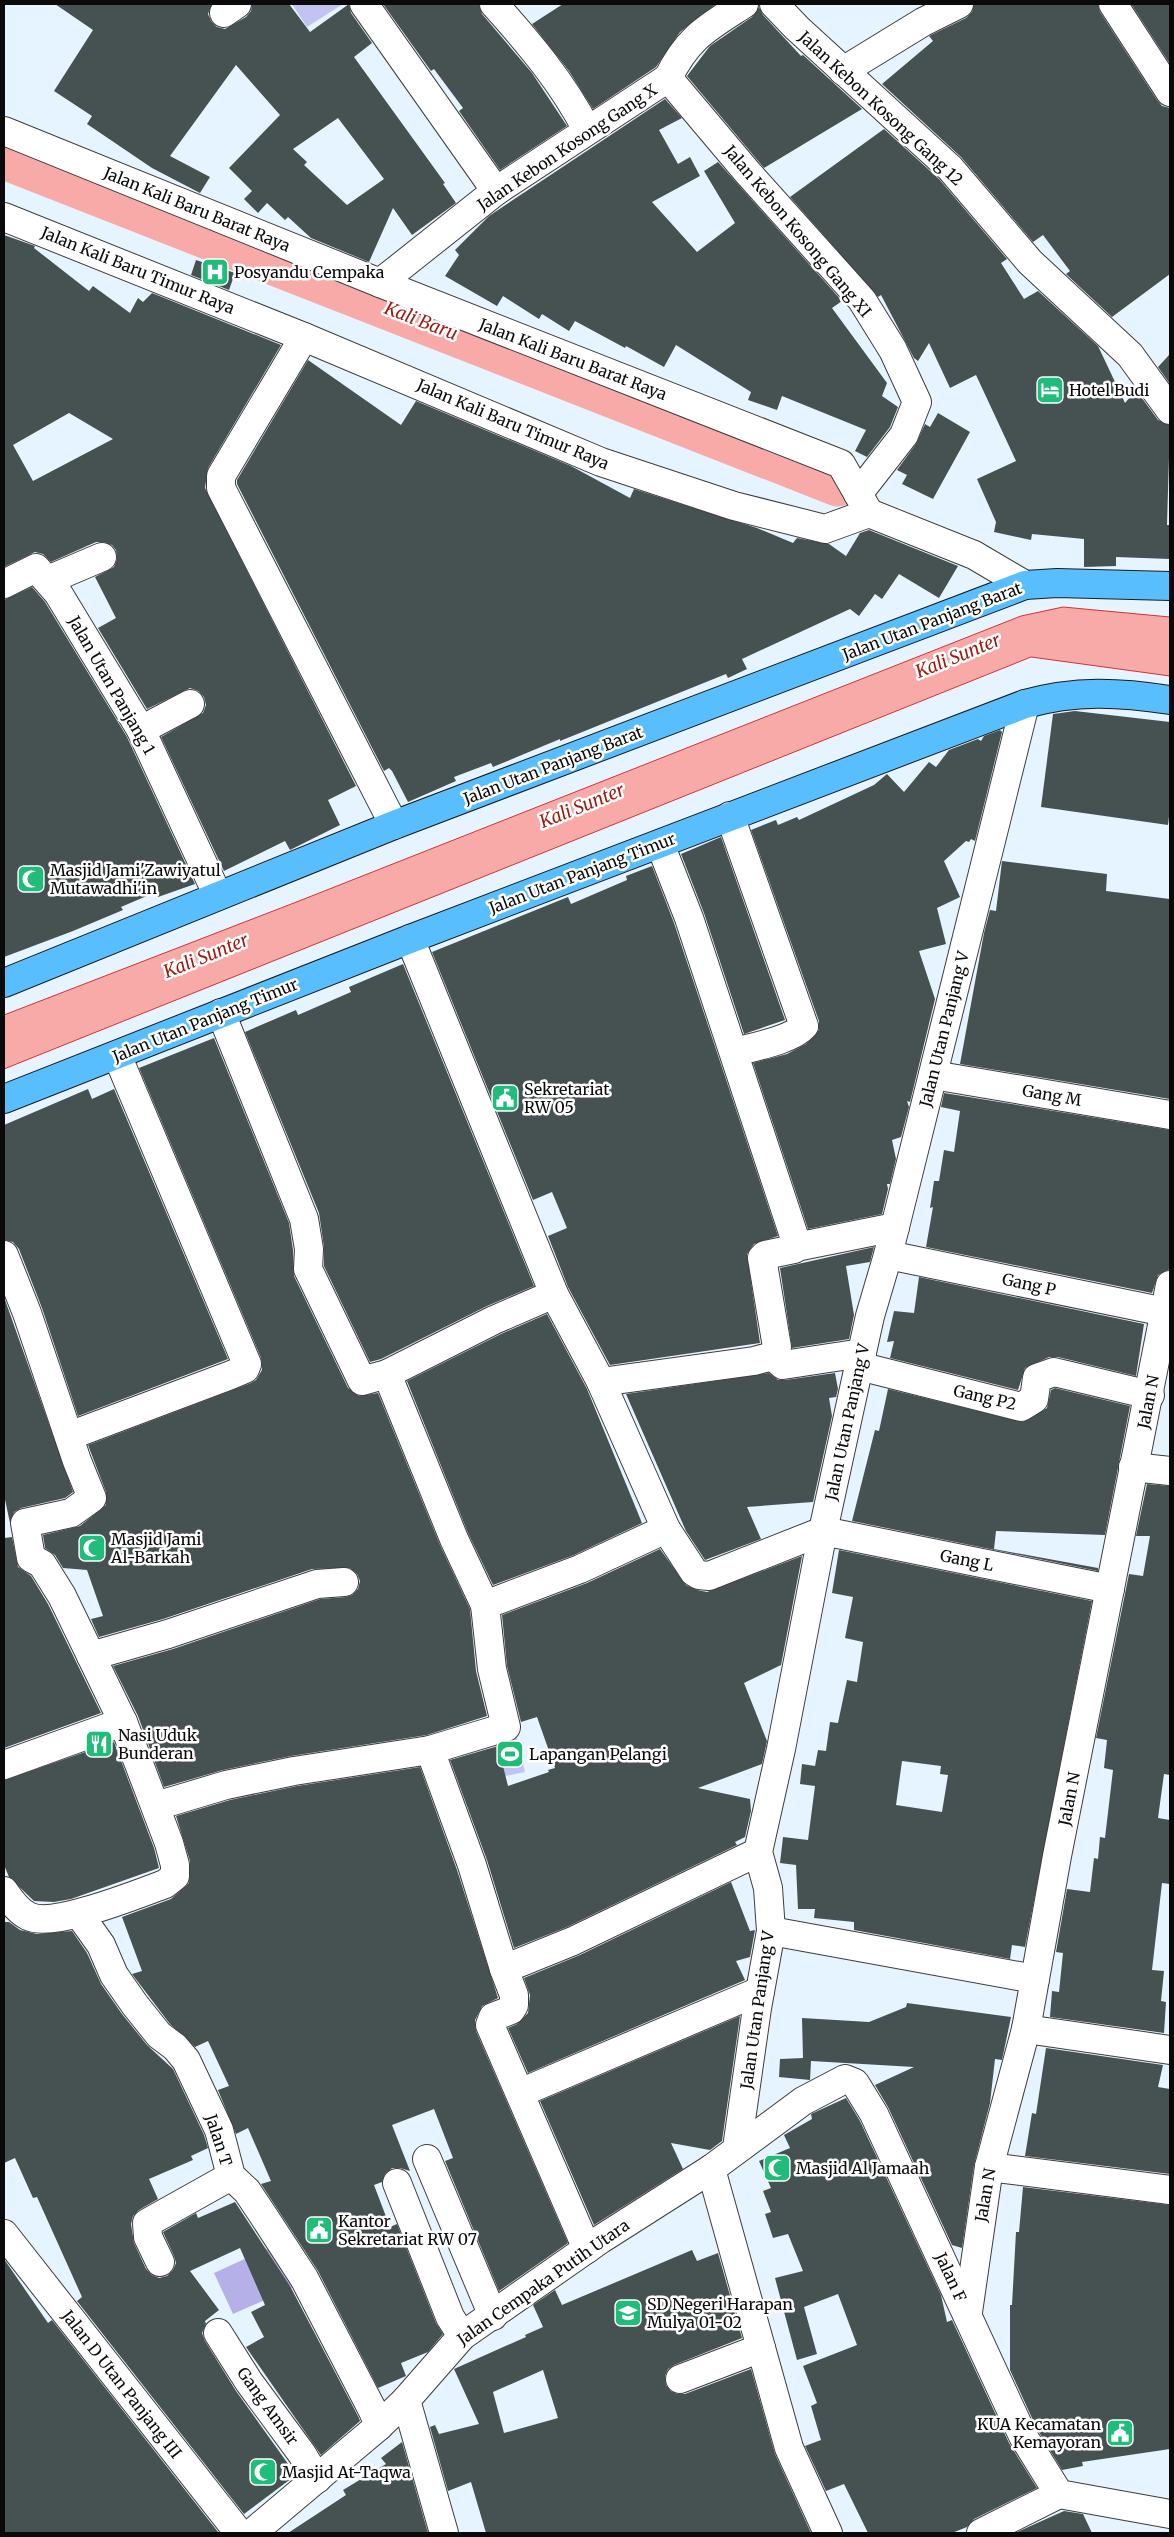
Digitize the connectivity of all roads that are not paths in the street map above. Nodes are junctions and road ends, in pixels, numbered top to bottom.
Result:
1 (364, 4) edge
2 (494, 4) edge
3 (744, 4) edge
4 (774, 4) edge
5 (959, 4) edge
6 (1113, 4) edge
7 (843, 71) junction
8 (668, 78) junction
9 (1170, 92) edge
10 (587, 130) junction
11 (4, 132) edge
12 (496, 191) junction
13 (4, 217) edge
14 (380, 283) junction
15 (304, 337) junction
16 (1167, 397) edge
17 (863, 503) junction
18 (102, 557) dead end
19 (48, 580) junction
20 (4, 584) edge
21 (1027, 585) junction
22 (1170, 586) edge
23 (1170, 700) edge
24 (190, 704) dead end
25 (1025, 704) junction
26 (141, 730) junction
27 (730, 816) junction
28 (394, 825) junction
29 (660, 844) junction
30 (218, 896) junction
31 (410, 939) junction
32 (4, 983) edge
33 (221, 1013) junction
34 (735, 1052) junction
35 (117, 1055) junction
36 (933, 1075) junction
37 (4, 1099) edge
38 (1170, 1115) edge
39 (895, 1227) junction
40 (796, 1247) junction
41 (4, 1254) edge
42 (888, 1255) junction
43 (1170, 1285) edge
44 (554, 1294) junction
45 (1168, 1312) edge
46 (773, 1356) junction
47 (860, 1359) junction
48 (387, 1374) junction
49 (601, 1382) junction
50 (1150, 1395) junction
51 (70, 1436) junction
52 (1133, 1467) junction
53 (1170, 1471) edge
54 (14, 1525) edge
55 (666, 1530) junction
56 (823, 1531) junction
57 (344, 1582) dead end
58 (1110, 1589) junction
59 (485, 1605) junction
60 (92, 1656) junction
61 (123, 1722) junction
62 (430, 1750) junction
63 (4, 1765) edge
64 (156, 1806) junction
65 (758, 1852) junction
66 (4, 1891) edge
67 (79, 1914) junction
68 (771, 1931) junction
69 (504, 1969) junction
70 (1035, 1980) junction
71 (760, 1991) junction
72 (1026, 2029) junction
73 (1170, 2050) edge
74 (520, 2093) junction
75 (737, 2148) junction
76 (427, 2160) dead end
77 (989, 2167) junction
78 (711, 2169) junction
79 (230, 2176) junction
80 (397, 2183) dead end
81 (1170, 2190) edge
82 (4, 2234) edge
83 (587, 2249) junction
84 (160, 2262) dead end
85 (968, 2312) junction
86 (493, 2316) junction
87 (218, 2333) dead end
88 (462, 2336) junction
89 (761, 2348) junction
90 (680, 2379) dead end
91 (406, 2400) junction
92 (379, 2426) junction
93 (317, 2479) junction
94 (1059, 2494) junction
95 (1170, 2514) edge
96 (1027, 2522) edge
97 (265, 2529) edge
98 (239, 2533) edge
99 (444, 2533) edge
100 (828, 2533) edge
101 (980, 2533) edge

1 - 12 street
2 - 10 street
3 - 8 street, Jalan Kebon Kosong Gang X
4 - 7 street, Jalan Kebon Kosong Gang 12
5 - 7 street
6 - 9 street
7 - 16 street, Jalan Kebon Kosong Gang 12
8 - 10 street, Jalan Kebon Kosong Gang X
8 - 17 street, Jalan Kebon Kosong Gang XI
10 - 12 street, Jalan Kebon Kosong Gang X
11 - 14 street, Jalan Kali Baru Barat Raya
12 - 14 street, Jalan Kebon Kosong Gang X
13 - 15 street, Jalan Kali Baru Timur Raya
14 - 17 street, Jalan Kali Baru Barat Raya
15 - 17 street, Jalan Kali Baru Timur Raya
15 - 28 street
17 - 21 street
18 - 19 street
19 - 20 street
19 - 26 street, Jalan Utan Panjang 1
21 - 22 main road, Jalan Utan Panjang Barat
21 - 28 main road, Jalan Utan Panjang Barat
23 - 25 main road, Jalan Utan Panjang Timur
24 - 26 street
25 - 27 main road, Jalan Utan Panjang Timur
25 - 36 street, Jalan Utan Panjang V
26 - 30 street, Jalan Utan Panjang 1
27 - 29 main road, Jalan Utan Panjang Timur
27 - 34 street
28 - 30 main road, Jalan Utan Panjang Barat
29 - 31 main road, Jalan Utan Panjang Timur
29 - 34 street
30 - 32 main road, Jalan Utan Panjang Barat
31 - 33 main road, Jalan Utan Panjang Timur
31 - 44 street
33 - 35 main road, Jalan Utan Panjang Timur
33 - 48 street
34 - 40 street
35 - 37 main road, Jalan Utan Panjang Timur
35 - 51 street
36 - 38 street, Gang M
36 - 39 street, Jalan Utan Panjang V
39 - 40 street
39 - 42 street, Jalan Utan Panjang V
40 - 46 street
41 - 51 street
42 - 45 street, Gang P
42 - 47 street, Jalan Utan Panjang V
43 - 45 street, Jalan N
44 - 48 street
44 - 49 street
45 - 50 street, Jalan N
46 - 47 street
46 - 49 street
47 - 50 street, Gang P2
47 - 56 street, Jalan Utan Panjang V
48 - 59 street
49 - 55 street
50 - 52 street, Jalan N
51 - 54 street
52 - 53 street
52 - 58 street, Jalan N
54 - 60 street
55 - 56 street
55 - 59 street
56 - 58 street, Gang L
56 - 65 street, Jalan Utan Panjang V
57 - 60 street
58 - 70 street, Jalan N
59 - 62 street
60 - 61 street
61 - 63 street
61 - 64 street
62 - 64 street
62 - 69 street
64 - 67 street
65 - 68 street, Jalan Utan Panjang V
65 - 69 street
66 - 67 street
67 - 79 street, Jalan T
68 - 70 street
68 - 71 street, Jalan Utan Panjang V
69 - 74 street
70 - 72 street, Jalan N
71 - 74 street
71 - 75 street, Jalan Utan Panjang V
72 - 73 street
72 - 77 street, Jalan N
74 - 83 street
75 - 78 street, Jalan Cempaka Putih Utara
75 - 85 street, Jalan F
76 - 86 street
77 - 81 street
77 - 85 street, Jalan N
78 - 83 street, Jalan Cempaka Putih Utara
78 - 89 street
79 - 84 street
79 - 92 street, Jalan T
80 - 88 street
82 - 98 street, Jalan D Utan Panjang III
83 - 86 street, Jalan Cempaka Putih Utara
85 - 94 street, Jalan F
86 - 88 street, Jalan Cempaka Putih Utara
87 - 93 street, Gang Amsir
88 - 91 street, Jalan Cempaka Putih Utara
89 - 90 street
89 - 100 street
91 - 92 street, Jalan Cempaka Putih Utara
91 - 99 street
92 - 93 street, Jalan Cempaka Putih Utara
93 - 97 street, Jalan Cempaka Putih Utara
94 - 95 street
94 - 96 street
96 - 101 street

